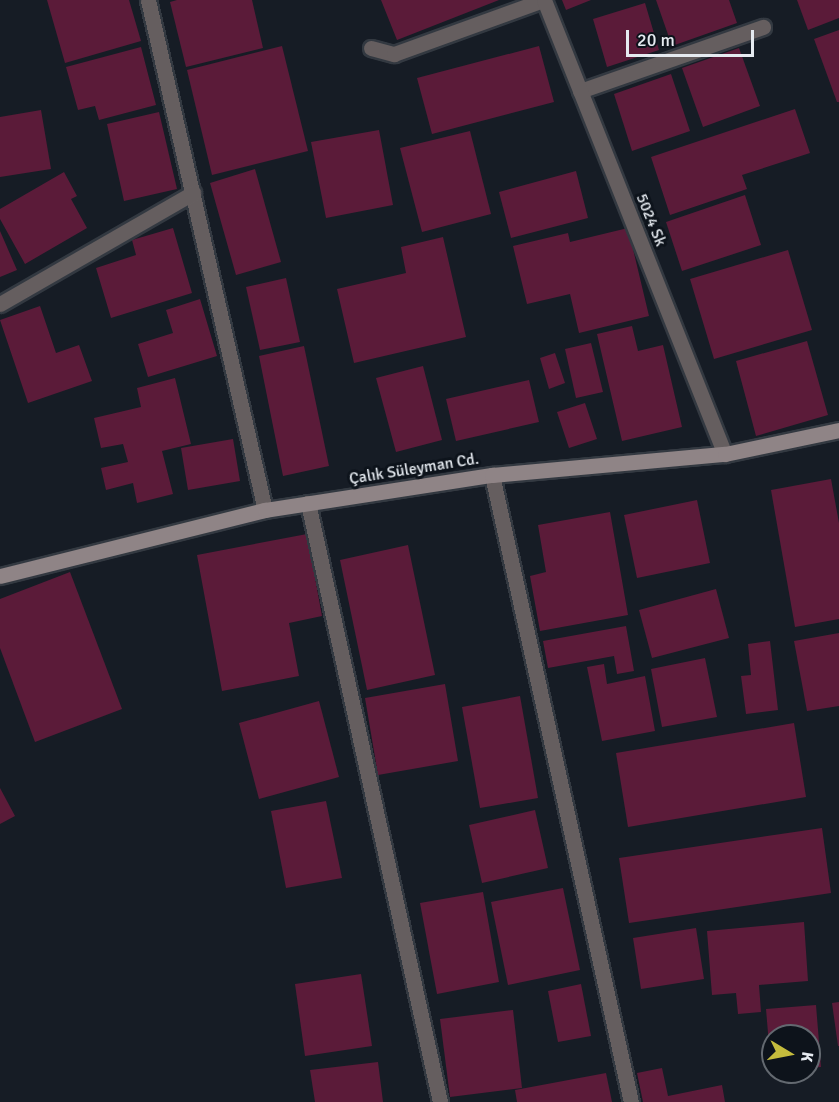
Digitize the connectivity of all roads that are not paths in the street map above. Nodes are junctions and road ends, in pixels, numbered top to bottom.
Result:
1 (148, 0) edge
2 (543, 0) edge
3 (764, 27) dead end
4 (371, 48) dead end
5 (580, 91) junction
6 (192, 193) junction
7 (0, 304) edge
8 (839, 430) edge
9 (725, 454) junction
10 (492, 475) junction
11 (308, 503) junction
12 (265, 510) junction
13 (0, 576) edge
14 (440, 1102) edge
15 (631, 1102) edge

1 - 6 street
2 - 4 street
2 - 5 street, 5024 Sk
3 - 5 street
5 - 9 street, 5024 Sk
6 - 7 street
6 - 12 street
8 - 9 main road, Çalık Süleyman Cd.
9 - 10 main road, Çalık Süleyman Cd.
10 - 11 main road, Çalık Süleyman Cd.
10 - 15 street
11 - 12 main road, Çalık Süleyman Cd.
11 - 14 street
12 - 13 main road, Çalık Süleyman Cd.

